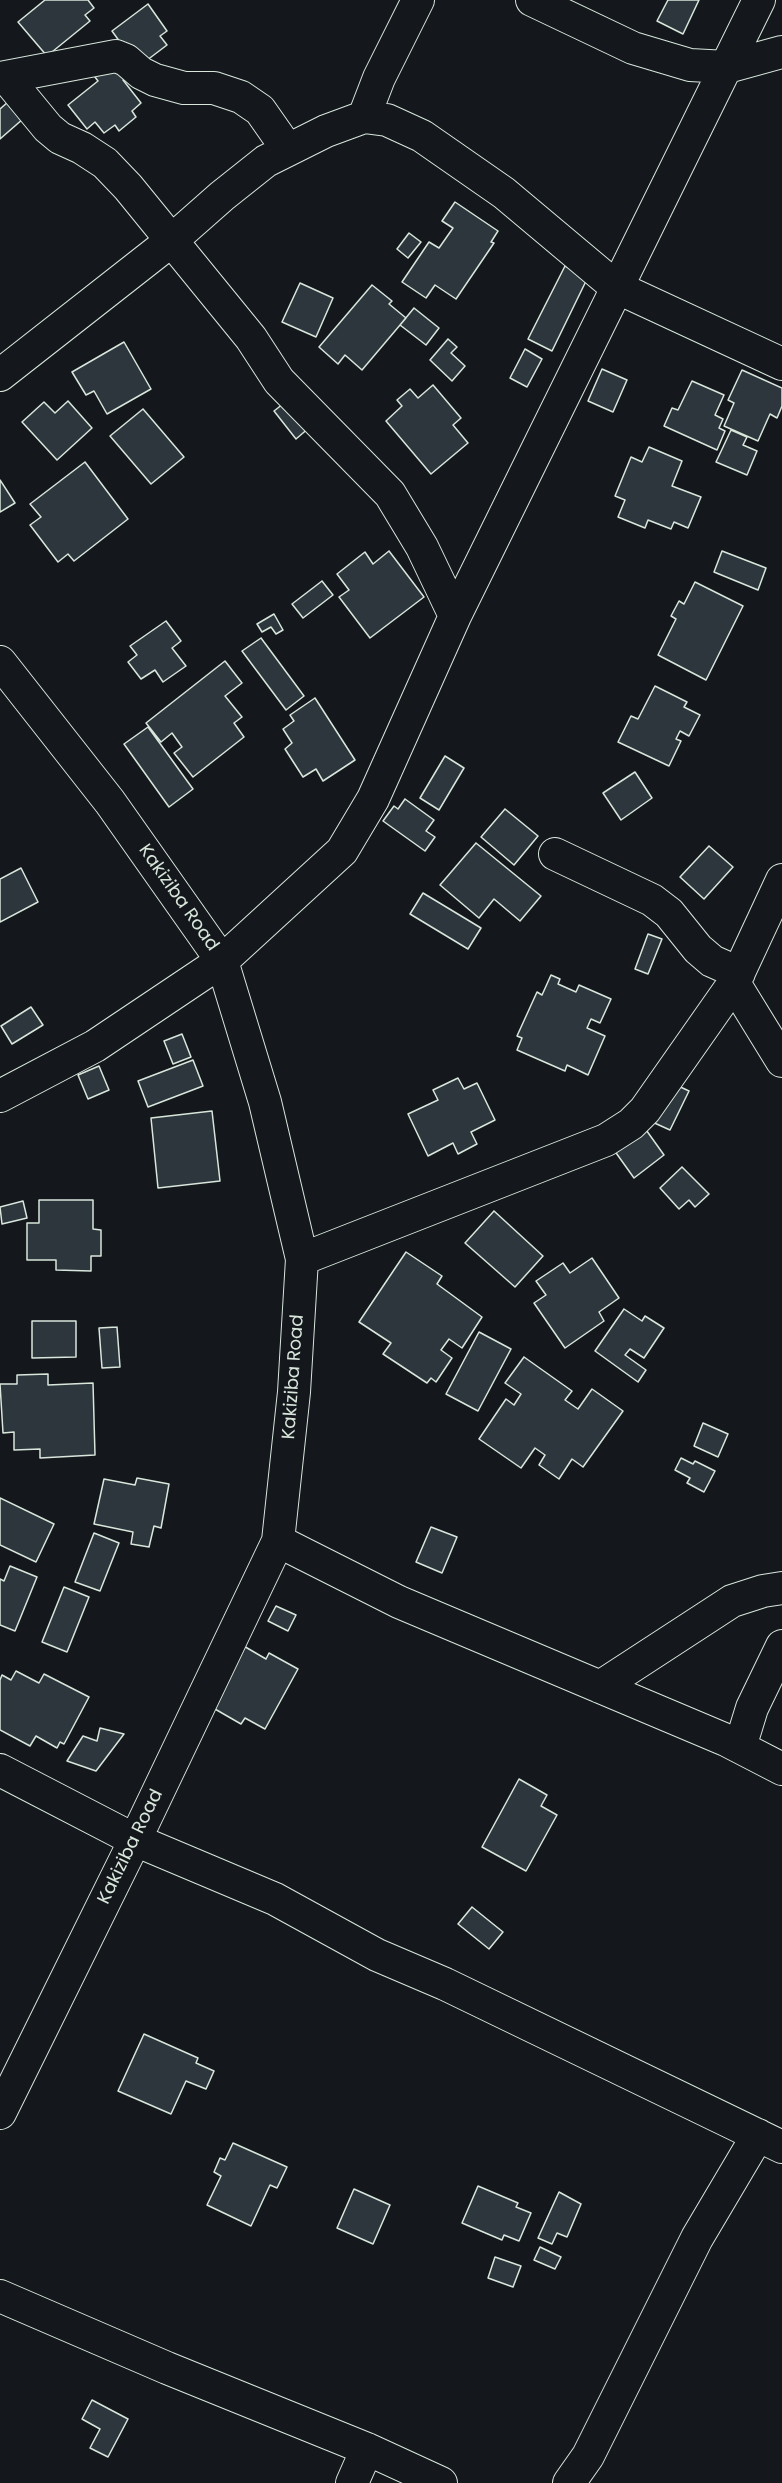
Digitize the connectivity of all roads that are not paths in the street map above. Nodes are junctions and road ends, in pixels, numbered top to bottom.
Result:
1 (418, 0) edge
2 (532, 0) edge
3 (759, 0) edge
4 (782, 52) edge
5 (727, 67) junction
6 (3, 77) edge
7 (364, 117) junction
8 (288, 150) junction
9 (171, 242) junction
10 (616, 287) junction
11 (782, 364) edge
12 (0, 375) edge
13 (455, 616) junction
14 (0, 662) edge
15 (555, 854) dead end
16 (782, 880) edge
17 (222, 961) junction
18 (737, 978) junction
19 (782, 1061) edge
20 (0, 1096) edge
21 (302, 1259) junction
22 (278, 1540) junction
23 (782, 1588) edge
24 (782, 1646) edge
25 (600, 1688) junction
26 (740, 1747) junction
27 (782, 1768) edge
28 (0, 1770) edge
29 (135, 1840) junction
30 (0, 2113) edge
31 (770, 2141) edge
32 (0, 2296) edge
33 (367, 2449) junction
34 (352, 2483) edge
35 (441, 2483) edge
36 (569, 2483) edge

1 - 7 street
2 - 5 street
3 - 5 street
4 - 5 street
5 - 10 street
6 - 8 street
6 - 9 street
7 - 8 street
7 - 10 street
8 - 9 street
9 - 12 street
9 - 13 street
10 - 11 street
10 - 13 street
13 - 17 street
14 - 17 street, Kakiziba Road
15 - 18 street
16 - 18 street
17 - 20 street
17 - 21 street, Kakiziba Road
18 - 19 street
18 - 21 street
21 - 22 street, Kakiziba Road
22 - 25 street
22 - 29 street, Kakiziba Road
23 - 25 street
24 - 26 street
25 - 26 street
26 - 27 street
28 - 29 street
29 - 30 street, Kakiziba Road
29 - 31 street
31 - 36 street
32 - 33 street
33 - 34 street
33 - 35 street

